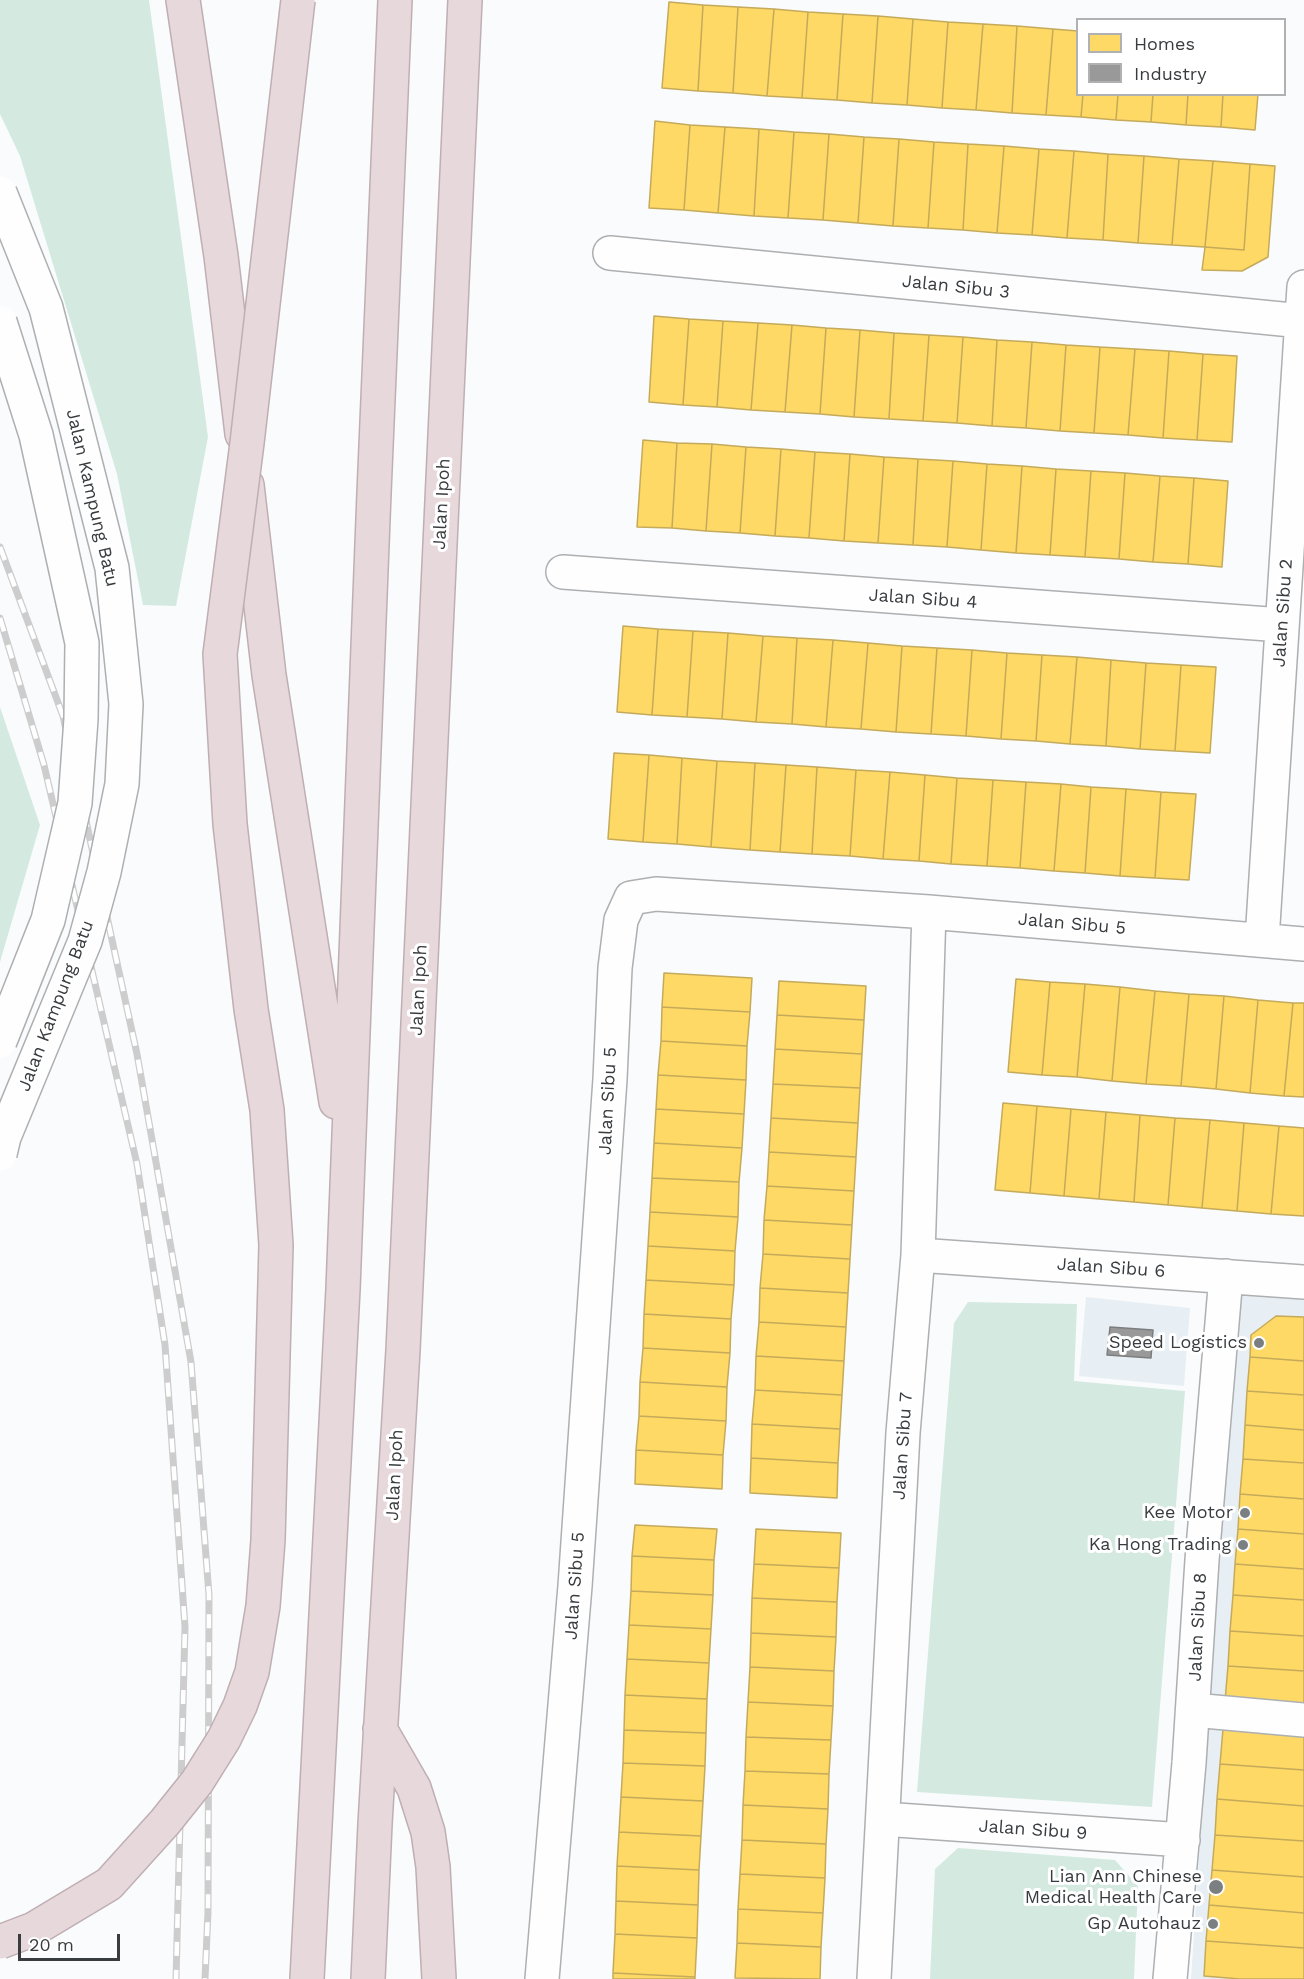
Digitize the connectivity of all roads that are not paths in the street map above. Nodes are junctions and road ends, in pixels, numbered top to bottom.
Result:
1 (183, 0) edge
2 (298, 0) edge
3 (395, 0) edge
4 (465, 0) edge
5 (0, 193) edge
6 (610, 253) dead end
7 (1304, 287) edge
8 (1302, 321) junction
9 (0, 322) edge
10 (563, 572) dead end
11 (1282, 625) junction
12 (929, 912) junction
13 (1262, 940) junction
14 (1304, 944) edge
15 (0, 1041) edge
16 (0, 1154) edge
17 (348, 1184) junction
18 (918, 1255) junction
19 (1226, 1276) junction
20 (1304, 1281) edge
21 (1193, 1710) junction
22 (1304, 1720) edge
23 (380, 1729) junction
24 (883, 1819) junction
25 (1183, 1840) junction
26 (0, 1942) edge
27 (307, 1979) edge
28 (368, 1979) edge
29 (439, 1979) edge
30 (542, 1979) edge
31 (874, 1979) edge
32 (1170, 1979) edge

1 - 17 highway
2 - 26 highway, bridge
3 - 17 highway
4 - 23 highway, Jalan Ipoh
5 - 16 street, Jalan Kampung Batu, bridge
6 - 8 street, Jalan Sibu 3
7 - 8 street, Jalan Sibu 2
8 - 11 street, Jalan Sibu 2
9 - 15 street, bridge
10 - 11 street, Jalan Sibu 4
11 - 13 street, Jalan Sibu 2
12 - 13 street, Jalan Sibu 5
12 - 18 street, Jalan Sibu 7
12 - 30 street, Jalan Sibu 5
13 - 14 street, Jalan Sibu 5
17 - 27 highway
18 - 19 street, Jalan Sibu 6
18 - 24 street, Jalan Sibu 7
19 - 20 street, Jalan Sibu 6
19 - 21 street, Jalan Sibu 8
21 - 22 street
21 - 25 street, Jalan Sibu 8
23 - 28 highway, Jalan Ipoh
23 - 29 highway
24 - 25 street, Jalan Sibu 9
24 - 31 street, Jalan Sibu 7
25 - 32 street, Jalan Sibu 8

